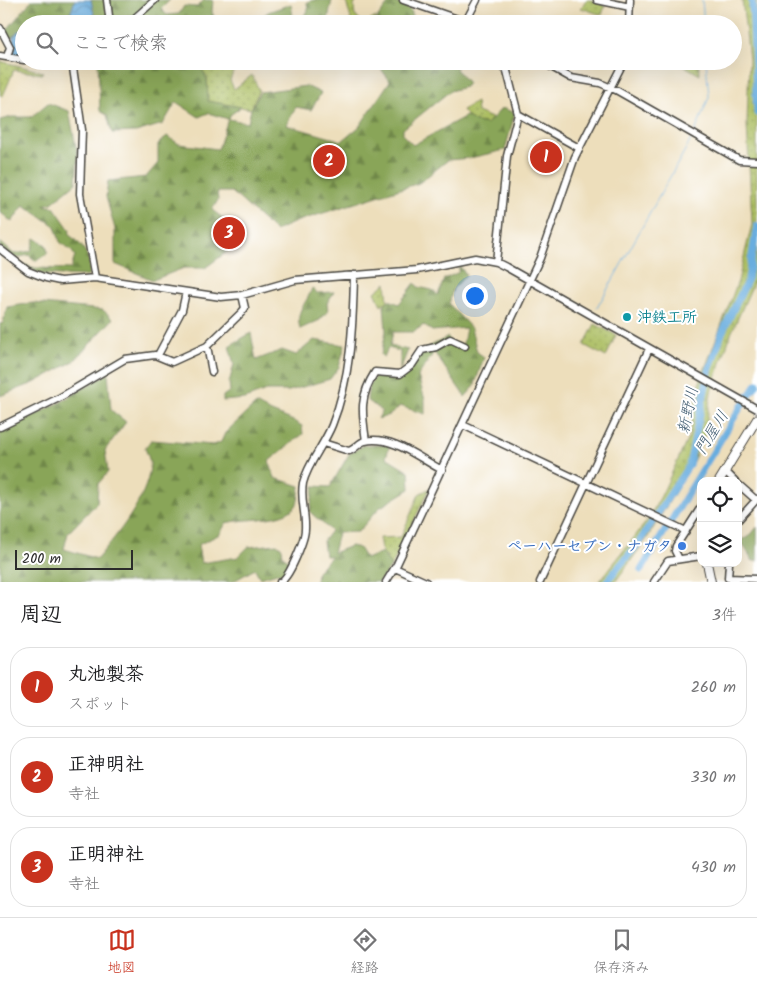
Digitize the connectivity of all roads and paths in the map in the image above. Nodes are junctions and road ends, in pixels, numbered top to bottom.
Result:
1 (107, 0) edge
2 (155, 0) edge
3 (402, 0) edge
4 (477, 0) edge
5 (597, 0) edge
6 (630, 3) edge
7 (109, 15) edge
8 (138, 15) edge
9 (448, 15) edge
10 (472, 15) edge
11 (0, 28) edge
12 (4, 57) edge
13 (73, 70) edge
14 (506, 70) edge
15 (557, 70) edge
16 (620, 70) edge
17 (611, 88) junction
18 (518, 114) junction
19 (579, 148) junction
20 (757, 161) edge
21 (1, 252) edge
22 (496, 262) junction
23 (354, 275) junction
24 (95, 278) junction
25 (530, 281) junction
26 (186, 292) junction
27 (242, 295) junction
28 (207, 346) junction
29 (465, 346) dead end
30 (649, 349) junction
31 (158, 355) junction
32 (212, 372) dead end
33 (757, 409) edge
34 (757, 419) edge
35 (462, 425) junction
36 (0, 427) edge
37 (366, 441) junction
38 (323, 443) junction
39 (442, 470) junction
40 (725, 471) junction
41 (722, 477) edge
42 (731, 477) edge
43 (586, 484) junction
44 (742, 488) edge
45 (756, 500) edge
46 (697, 513) edge
47 (742, 516) edge
48 (686, 531) junction
49 (697, 557) edge
50 (679, 559) junction
51 (708, 567) edge
52 (729, 567) edge
53 (395, 568) junction
54 (757, 578) edge
55 (283, 582) edge
56 (386, 582) edge
57 (426, 582) edge
58 (540, 582) edge
59 (654, 582) edge
60 (712, 582) edge

1 - 7 street
2 - 8 street
3 - 9 street
4 - 10 street
5 - 6 street
11 - 12 street
13 - 24 street
14 - 18 street
15 - 17 street
16 - 17 street
17 - 19 street
17 - 20 street
18 - 19 street
18 - 22 street
19 - 25 street
21 - 24 street
22 - 23 street
22 - 25 street
23 - 27 street
23 - 38 street
24 - 26 street
25 - 30 street
25 - 35 street
26 - 27 street
26 - 31 street
27 - 28 street
28 - 31 street
28 - 32 street
29 - 37 street
30 - 33 street
30 - 43 street
31 - 36 street
34 - 40 main road
35 - 39 street
35 - 43 street
37 - 38 street
37 - 39 street
38 - 55 street
39 - 53 street
40 - 41 main road
40 - 42 street
43 - 48 street
43 - 58 street
44 - 45 street
45 - 47 street
46 - 48 street
48 - 50 street
49 - 50 street
50 - 59 street
51 - 60 main road
52 - 54 street
53 - 56 street
53 - 57 street

